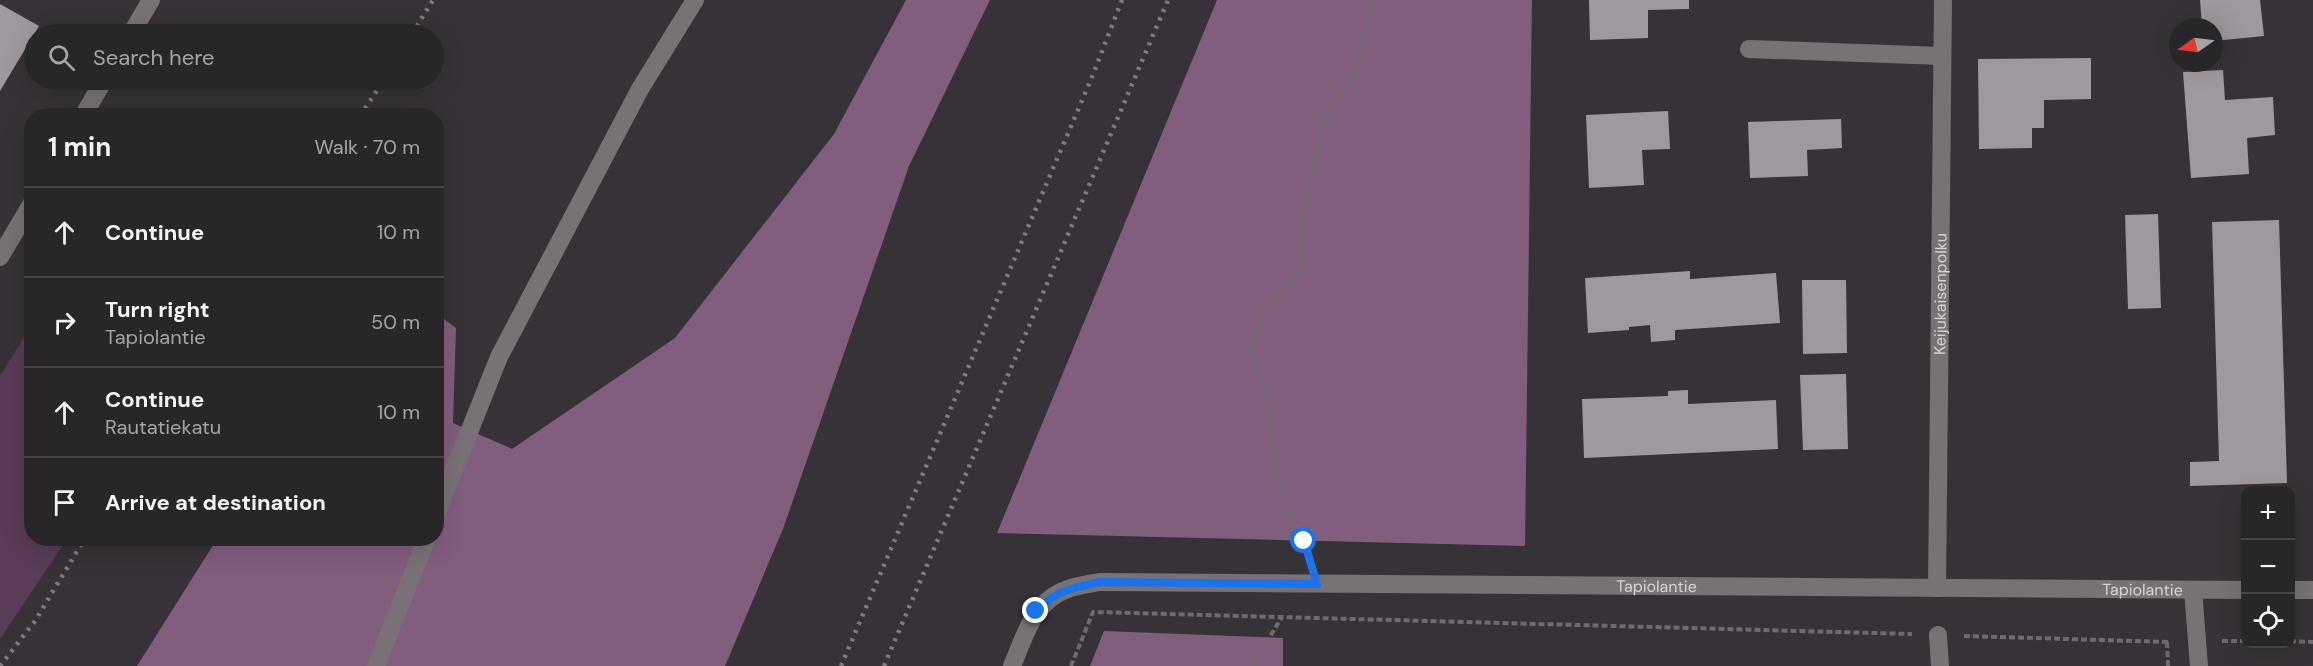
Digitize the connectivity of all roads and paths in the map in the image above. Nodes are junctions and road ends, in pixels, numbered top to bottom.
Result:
1 (151, 0) edge
2 (695, 0) edge
3 (1370, 0) edge
4 (1943, 0) edge
5 (136, 24) edge
6 (1749, 49) dead end
7 (1942, 56) junction
8 (98, 90) edge
9 (88, 108) edge
10 (24, 216) edge
11 (0, 257) edge
12 (444, 495) edge
13 (424, 546) edge
14 (1317, 584) junction
15 (1937, 588) junction
16 (2193, 590) junction
17 (2241, 590) edge
18 (2295, 590) edge
19 (2313, 590) edge
20 (1282, 617) junction
21 (1938, 635) junction
22 (2198, 641) junction
23 (2241, 641) edge
24 (2295, 641) edge
25 (2167, 642) junction
26 (2313, 642) edge
27 (376, 666) edge
28 (1012, 666) edge
29 (1071, 666) edge
30 (1252, 666) edge
31 (1940, 666) edge
32 (2168, 666) edge
33 (2199, 666) edge

1 - 5 street
2 - 12 street
3 - 14 path
4 - 7 street, Keijukaisenpolku
6 - 7 street
7 - 15 street, Keijukaisenpolku
8 - 9 street
10 - 11 street
13 - 27 street
14 - 15 street, Tapiolantie
14 - 28 street, Tapiolantie
15 - 16 street, Tapiolantie
16 - 17 street, Tapiolantie
16 - 22 street
18 - 19 street
20 - 21 path
20 - 29 path
20 - 30 path
21 - 25 path
21 - 31 street
22 - 23 path
22 - 25 path
22 - 33 street
24 - 26 path
25 - 32 path

